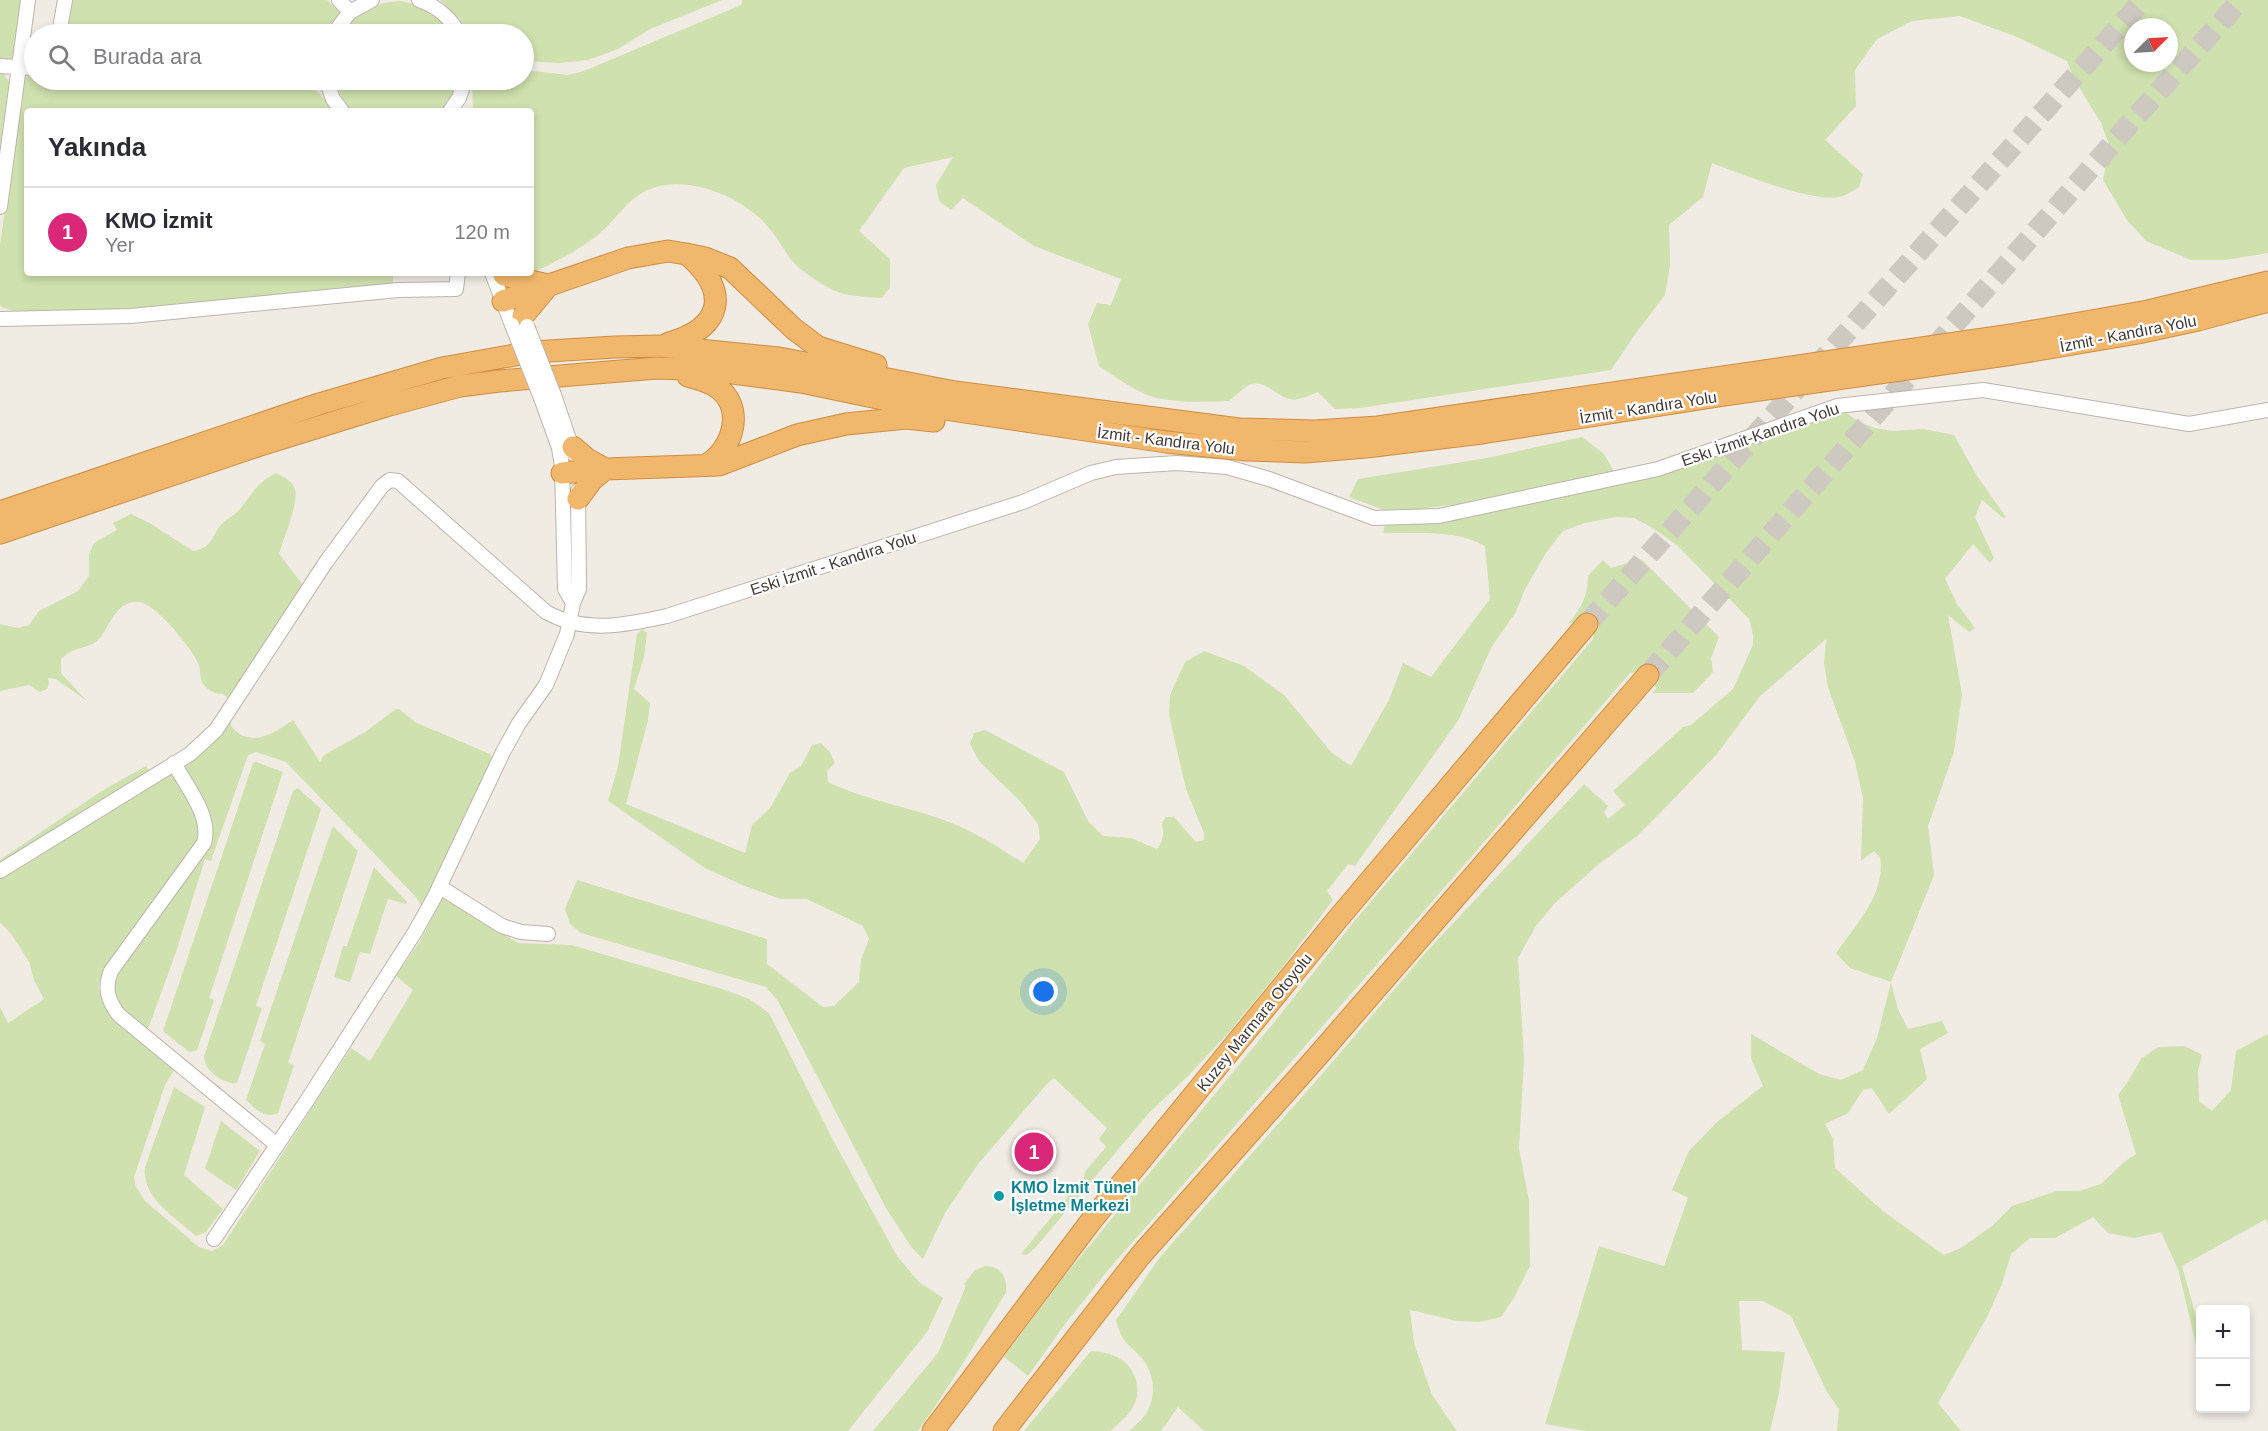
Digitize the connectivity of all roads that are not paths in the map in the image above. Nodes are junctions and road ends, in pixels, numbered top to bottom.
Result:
1 (28, 0) edge
2 (65, 0) edge
3 (339, 0) edge
4 (372, 0) edge
5 (419, 0) edge
6 (350, 12) junction
7 (28, 24) edge
8 (61, 24) edge
9 (341, 24) edge
10 (452, 24) edge
11 (0, 66) edge
12 (24, 67) edge
13 (24, 81) edge
14 (330, 90) edge
15 (463, 90) edge
16 (460, 105) edge
17 (340, 108) edge
18 (1, 191) edge
19 (0, 207) edge
20 (686, 254) junction
21 (458, 276) edge
22 (501, 276) edge
23 (509, 276) edge
24 (2268, 282) edge
25 (548, 285) junction
26 (509, 299) junction
27 (2268, 301) edge
28 (0, 319) edge
29 (521, 323) junction
30 (660, 346) junction
31 (657, 368) junction
32 (955, 392) junction
33 (548, 397) junction
34 (2268, 410) edge
35 (1024, 422) junction
36 (573, 447) junction
37 (703, 466) junction
38 (605, 469) junction
39 (570, 472) junction
40 (1091, 473) joint
41 (578, 500) junction
42 (0, 512) edge
43 (0, 533) edge
44 (573, 603) junction
45 (568, 622) junction
46 (1587, 624) tunnel mouth
47 (1648, 675) tunnel mouth
48 (174, 764) junction
49 (0, 871) edge
50 (440, 887) junction
51 (548, 934) dead end
52 (277, 1145) junction
53 (214, 1239) dead end
54 (933, 1431) edge
55 (1004, 1431) edge

1 - 7 street
2 - 8 street
3 - 6 street
4 - 6 street
5 - 10 street
6 - 9 street
11 - 12 street
13 - 18 street
14 - 17 street
15 - 16 street
18 - 19 street
20 - 25 highway
20 - 30 highway
20 - 32 highway
21 - 28 street
22 - 26 street
23 - 25 highway
24 - 32 highway
25 - 26 highway
25 - 29 highway
26 - 29 street
27 - 35 highway, İzmit - Kandıra Yolu
29 - 33 street, bridge
30 - 32 highway
30 - 42 highway
31 - 35 highway
31 - 37 highway
31 - 43 highway
33 - 36 street
33 - 39 street
34 - 40 street, Eskı İzmit-Kandıra Yolu
35 - 37 highway
36 - 38 highway
36 - 39 street
37 - 38 highway
38 - 39 highway
38 - 41 highway
39 - 41 street
39 - 44 street
40 - 45 street, Eski İzmit - Kandıra Yolu
41 - 44 street
44 - 45 street
45 - 48 street, Eski İzmit - Kandıra Yolu
45 - 50 street
46 - 54 highway, Kuzey Marmara Otoyolu
47 - 55 highway
48 - 49 street
48 - 52 street
50 - 51 street
50 - 52 street
52 - 53 street

